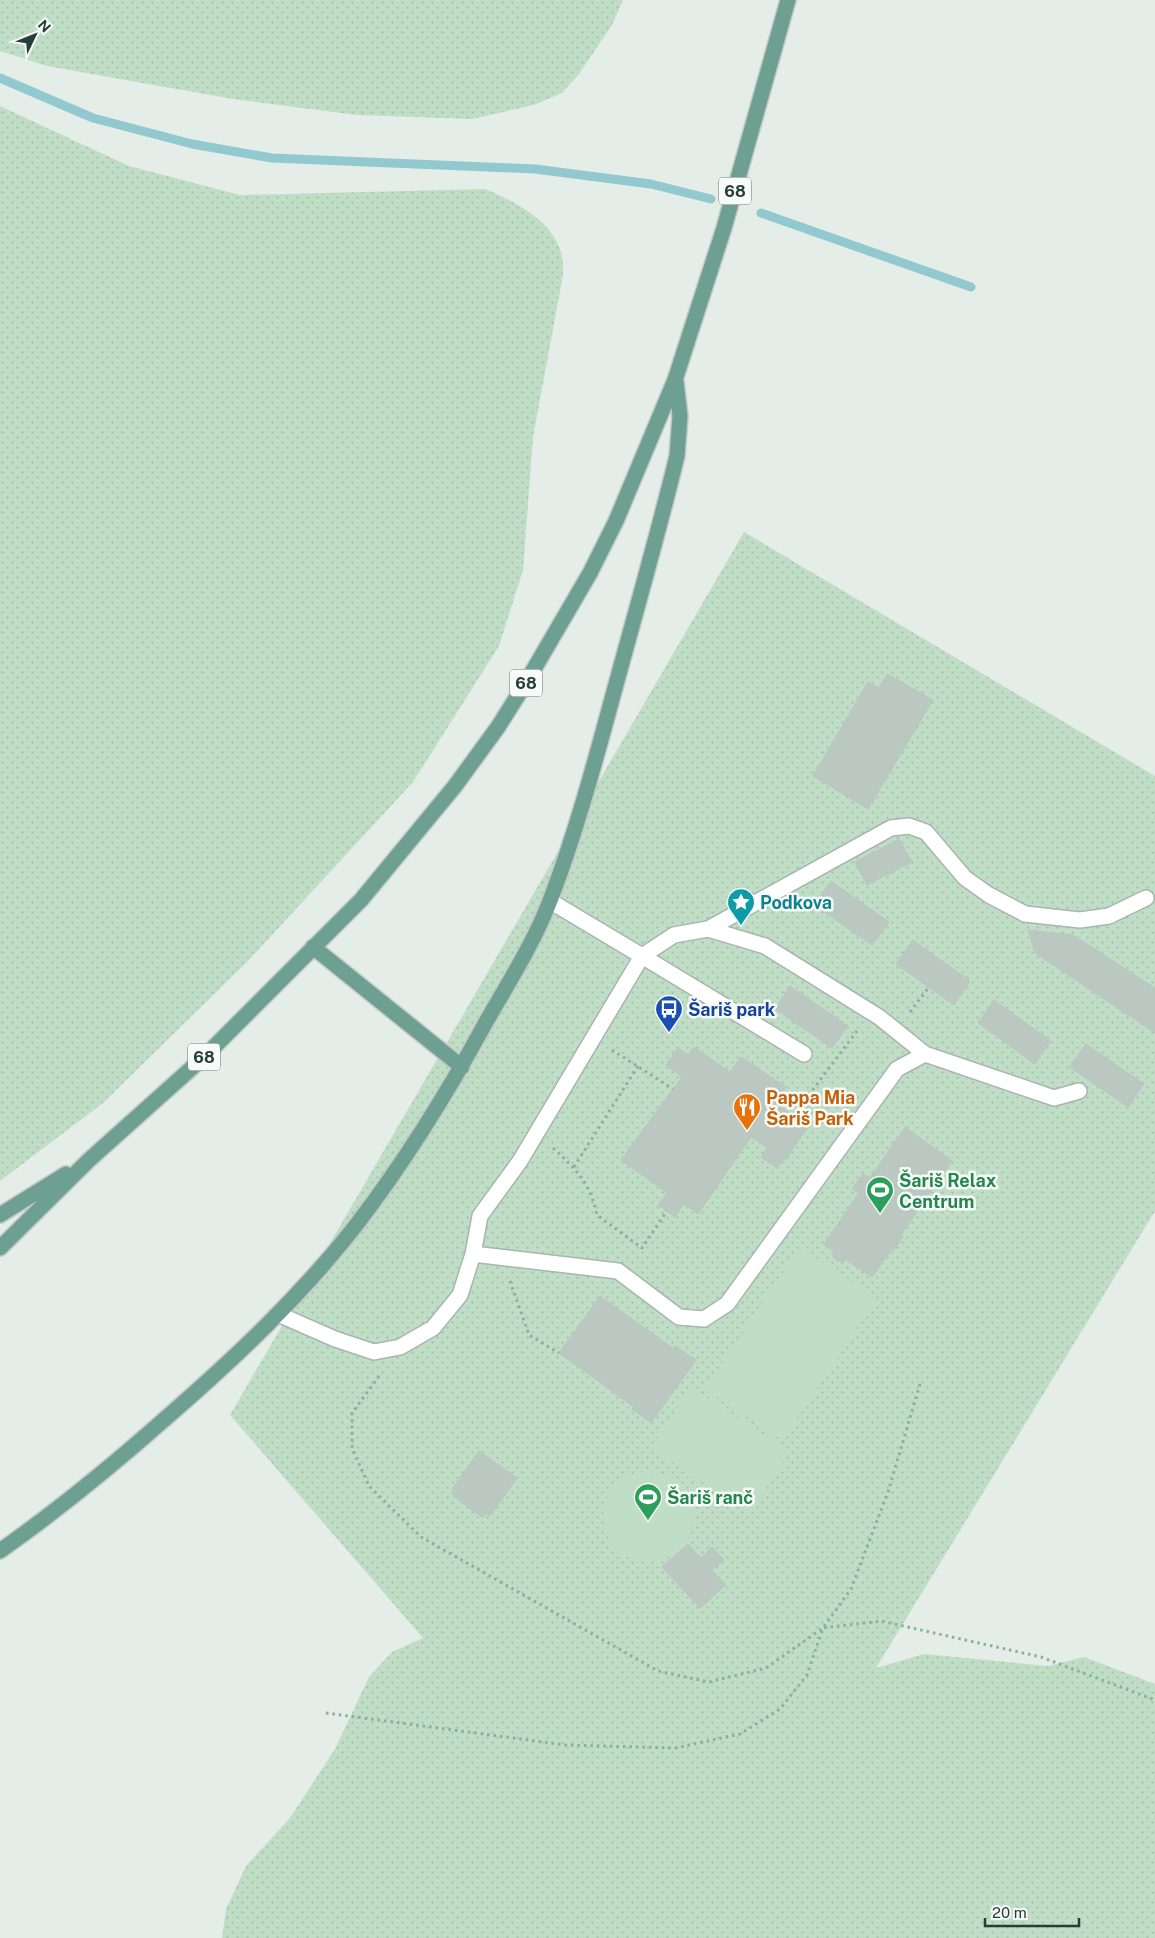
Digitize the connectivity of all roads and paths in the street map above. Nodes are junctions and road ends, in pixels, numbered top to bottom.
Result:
1 (788, 0) edge
2 (675, 380) junction
3 (1146, 898) dead end
4 (550, 901) junction
5 (708, 929) junction
6 (313, 947) junction
7 (642, 956) junction
8 (929, 987) dead end
9 (879, 1017) junction
10 (593, 1039) junction
11 (804, 1054) dead end
12 (925, 1054) junction
13 (638, 1066) junction
14 (462, 1067) junction
15 (673, 1088) dead end
16 (1079, 1091) dead end
17 (793, 1116) dead end
18 (537, 1133) junction
19 (89, 1160) junction
20 (574, 1167) junction
21 (666, 1211) dead end
22 (0, 1215) edge
23 (0, 1248) edge
24 (473, 1254) junction
25 (501, 1257) junction
26 (278, 1314) junction
27 (400, 1347) junction
28 (559, 1353) dead end
29 (920, 1384) dead end
30 (0, 1551) edge
31 (824, 1628) junction
32 (1155, 1700) edge
33 (326, 1712) dead end

1 - 2 main road, 68
2 - 4 main road
2 - 6 main road, 68
3 - 5 lane
4 - 7 lane
4 - 14 main road
5 - 7 lane
5 - 9 lane
6 - 14 main road
6 - 19 main road, 68
7 - 10 lane
7 - 11 lane
8 - 9 path
9 - 12 lane
9 - 17 path
10 - 13 path
10 - 18 lane
12 - 16 lane
12 - 25 lane
13 - 15 path
13 - 20 path
14 - 26 main road
18 - 20 path
18 - 24 lane
19 - 22 main road, 68
19 - 23 main road, 68
20 - 21 path
24 - 25 lane
24 - 27 lane
25 - 28 path
26 - 27 lane
26 - 30 main road
27 - 31 path
29 - 31 path
31 - 32 path
31 - 33 path

